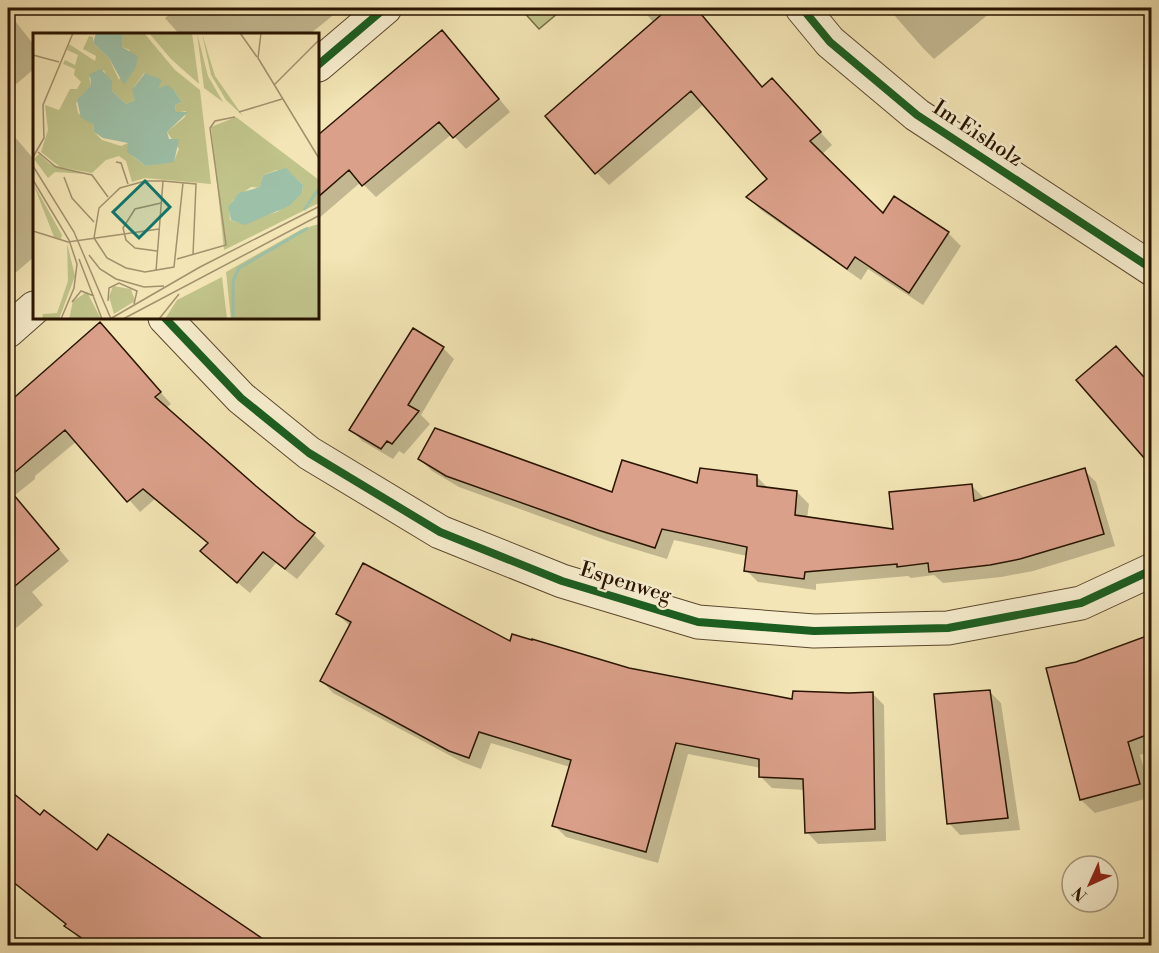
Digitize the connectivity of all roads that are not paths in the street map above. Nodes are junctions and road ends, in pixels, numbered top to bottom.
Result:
1 (385, 8) edge
2 (802, 8) edge
3 (320, 64) edge
4 (1152, 269) edge
5 (33, 309) edge
6 (167, 320) edge
7 (8, 331) edge
8 (1152, 570) edge

1 - 3 street
2 - 4 street, Im Eisholz
5 - 7 street
6 - 8 street, Espenweg

